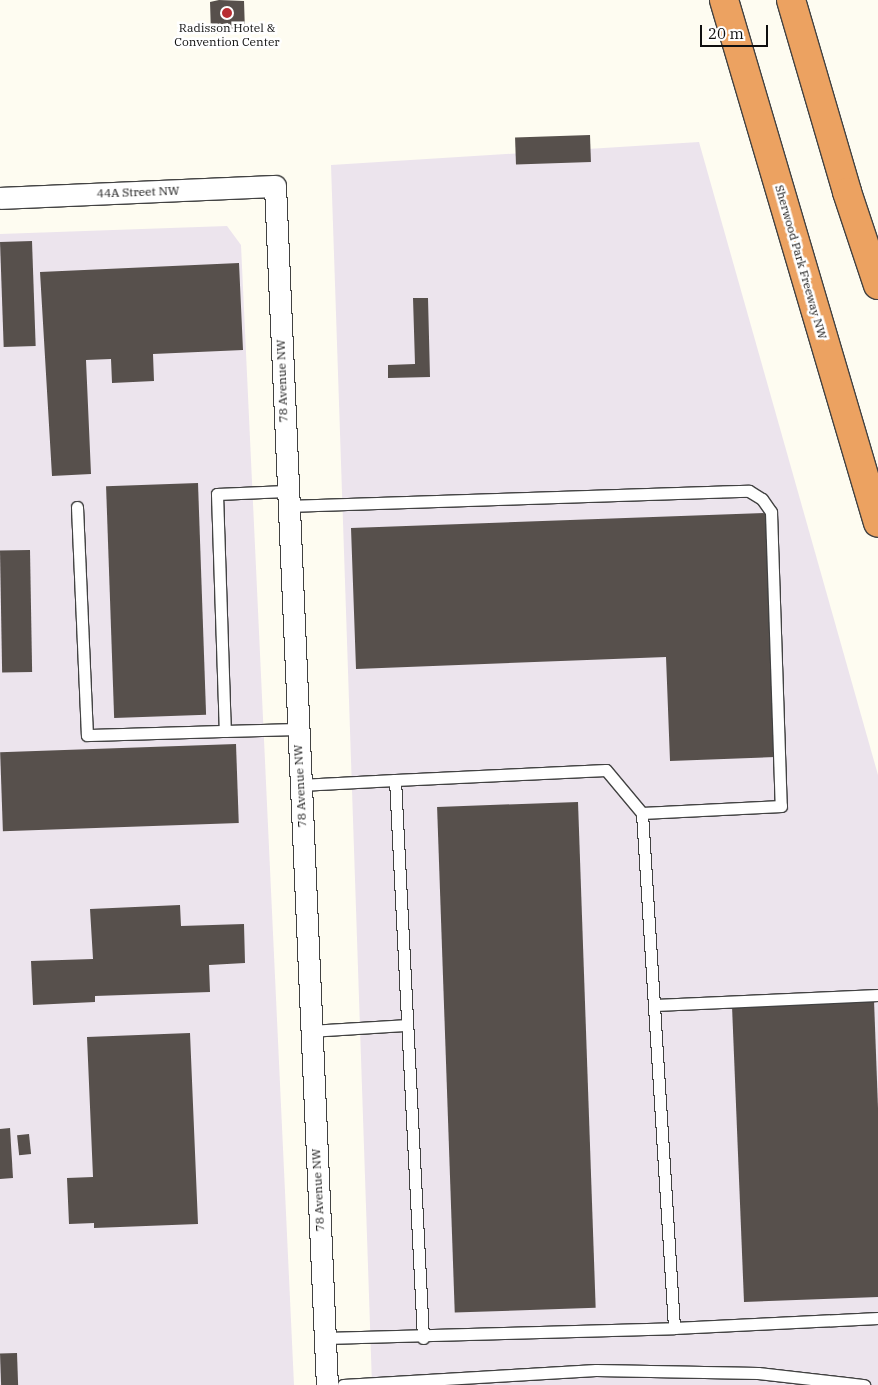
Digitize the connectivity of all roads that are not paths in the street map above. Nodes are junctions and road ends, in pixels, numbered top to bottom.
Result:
1 (724, 0) edge
2 (791, 0) edge
3 (275, 186) joint
4 (0, 198) edge
5 (878, 286) edge
6 (287, 498) junction
7 (77, 507) dead end
8 (878, 523) edge
9 (297, 729) junction
10 (225, 731) junction
11 (395, 780) junction
12 (300, 785) junction
13 (642, 813) junction
14 (878, 995) edge
15 (655, 1005) junction
16 (407, 1025) junction
17 (310, 1031) junction
18 (878, 1318) edge
19 (674, 1328) junction
20 (325, 1338) junction
21 (423, 1338) junction
22 (439, 1382) edge
23 (327, 1385) edge
24 (343, 1385) edge
25 (864, 1385) edge

1 - 8 highway, Sherwood Park Freeway NW
2 - 5 highway
3 - 4 street, 44A Street NW
3 - 6 street, 78 Avenue NW
6 - 9 street, 78 Avenue NW
6 - 10 lane
6 - 13 lane
7 - 10 lane
9 - 10 lane
9 - 12 street, 78 Avenue NW
11 - 12 lane
11 - 13 lane
11 - 16 lane
12 - 17 street, 78 Avenue NW
13 - 15 lane
14 - 15 lane
15 - 19 lane
16 - 17 lane
16 - 21 lane
17 - 20 street, 78 Avenue NW
18 - 19 lane
19 - 21 lane
20 - 21 lane
20 - 23 street, 78 Avenue NW
22 - 24 lane
22 - 25 lane

